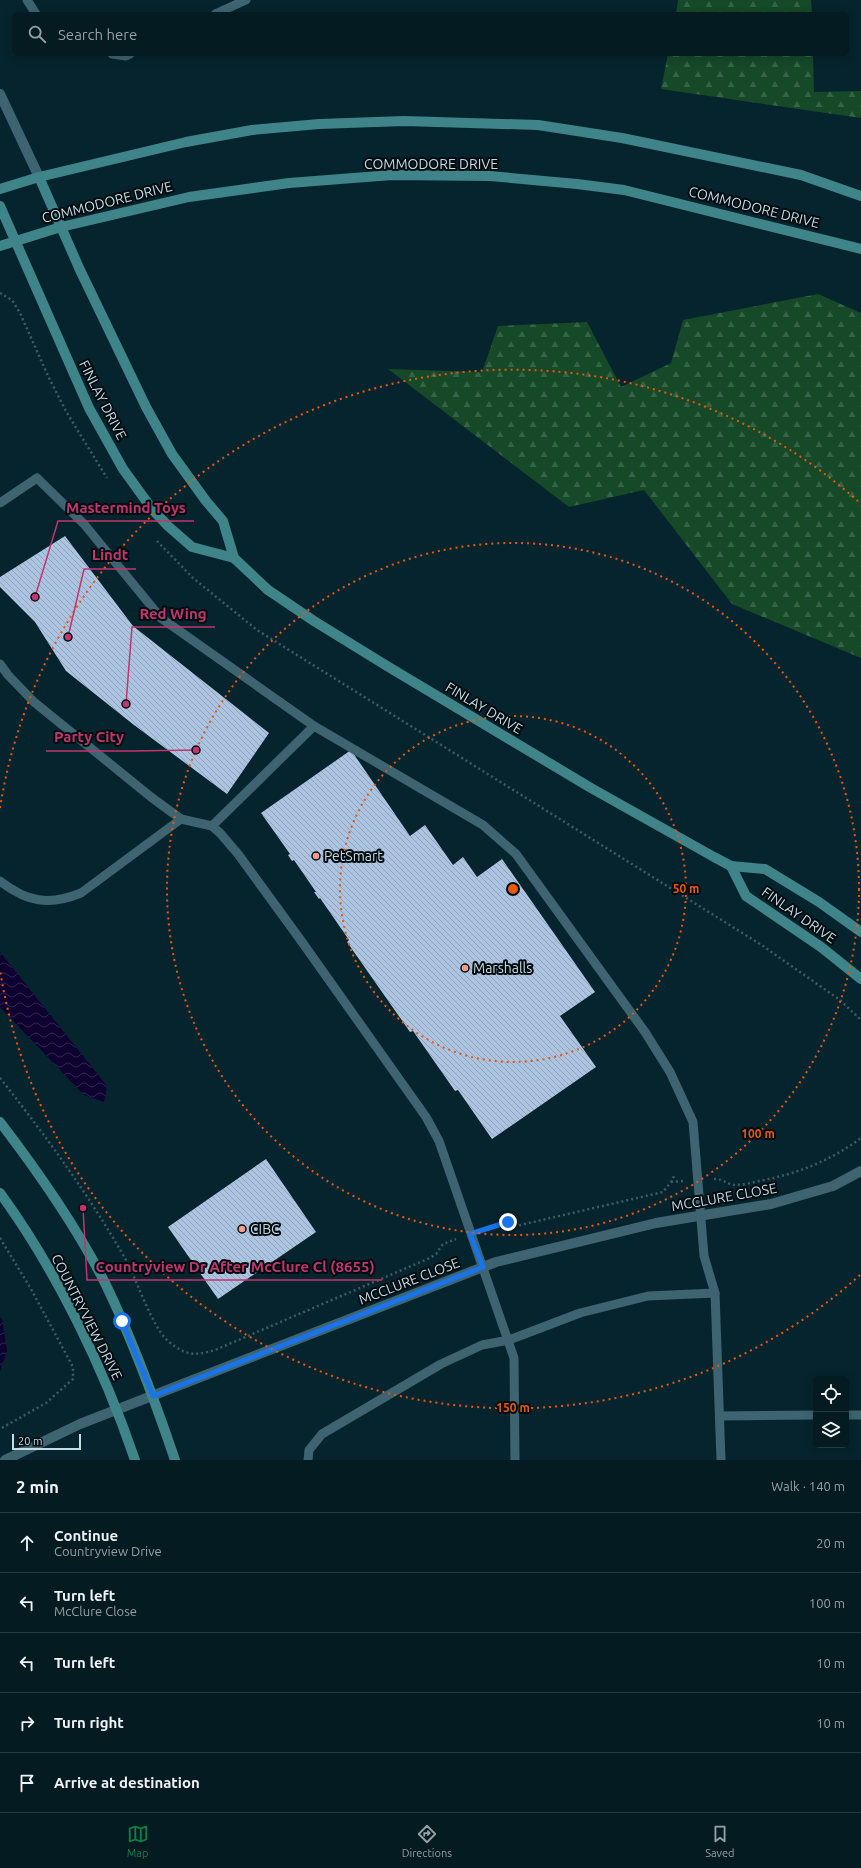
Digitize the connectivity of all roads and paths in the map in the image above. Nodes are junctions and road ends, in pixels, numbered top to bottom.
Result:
1 (27, 0) edge
2 (246, 0) edge
3 (35, 12) edge
4 (219, 12) edge
5 (0, 94) edge
6 (38, 177) junction
7 (0, 189) edge
8 (861, 196) edge
9 (0, 206) edge
10 (60, 227) junction
11 (15, 241) junction
12 (0, 246) edge
13 (861, 249) edge
14 (0, 502) edge
15 (234, 558) junction
16 (0, 664) edge
17 (314, 726) junction
18 (181, 819) junction
19 (212, 826) junction
20 (731, 866) junction
21 (0, 881) edge
22 (861, 932) edge
23 (861, 978) edge
24 (0, 1078) edge
25 (0, 1122) edge
26 (861, 1138) edge
27 (861, 1171) edge
28 (674, 1176) dead end
29 (698, 1180) junction
30 (672, 1182) junction
31 (0, 1193) edge
32 (701, 1215) junction
33 (470, 1234) junction
34 (0, 1238) edge
35 (483, 1267) junction
36 (716, 1293) junction
37 (509, 1340) junction
38 (153, 1396) junction
39 (118, 1410) junction
40 (813, 1415) edge
41 (849, 1415) edge
42 (861, 1415) edge
43 (720, 1416) junction
44 (0, 1429) edge
45 (5, 1460) edge
46 (135, 1460) edge
47 (175, 1460) edge
48 (308, 1460) edge
49 (515, 1460) edge
50 (721, 1460) edge

1 - 3 lane
2 - 4 lane
5 - 6 street
6 - 7 street
6 - 8 street
6 - 10 street
9 - 11 street, FINLAY DRIVE
10 - 11 street, COMMODORE DRIVE
10 - 13 street, COMMODORE DRIVE
10 - 15 street
11 - 12 street, COMMODORE DRIVE
11 - 15 street, FINLAY DRIVE
14 - 17 lane
15 - 20 street, FINLAY DRIVE
16 - 18 lane
17 - 19 lane
17 - 29 lane
18 - 19 lane
18 - 21 lane
19 - 33 lane
20 - 22 street, FINLAY DRIVE
20 - 23 street, FINLAY DRIVE
24 - 33 path
25 - 38 street, COUNTRYVIEW DRIVE
26 - 29 path
27 - 32 street, MCCLURE CLOSE
28 - 30 path
29 - 30 path
29 - 32 lane
30 - 33 path
31 - 39 street, COUNTRYVIEW DRIVE
32 - 35 street, MCCLURE CLOSE
32 - 36 lane
33 - 35 lane
34 - 44 path
35 - 37 lane
35 - 38 street, MCCLURE CLOSE
36 - 37 lane
36 - 43 lane
37 - 48 lane
37 - 49 lane
38 - 39 street, MCCLURE CLOSE
38 - 47 street, COUNTRYVIEW DRIVE
39 - 45 street, MCCLURE CLOSE
39 - 46 street, COUNTRYVIEW DRIVE
40 - 43 lane
41 - 42 lane
43 - 50 lane

